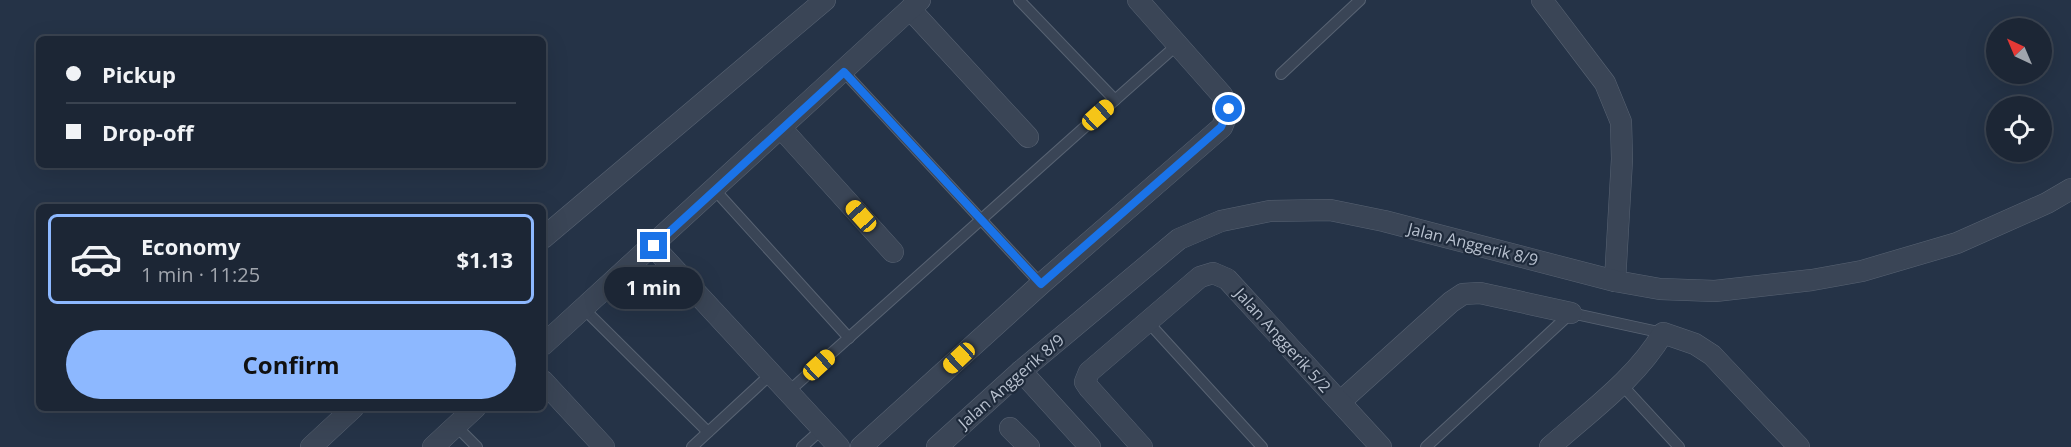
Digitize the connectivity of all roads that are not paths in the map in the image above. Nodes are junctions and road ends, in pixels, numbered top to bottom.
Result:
1 (825, 0) edge
2 (1019, 0) edge
3 (1138, 0) edge
4 (1542, 0) edge
5 (1356, 1) edge
6 (915, 5) edge
7 (1177, 45) junction
8 (844, 72) junction
9 (1281, 74) dead end
10 (1115, 100) junction
11 (781, 128) junction
12 (1028, 137) dead end
13 (714, 189) junction
14 (2071, 189) edge
15 (980, 221) junction
16 (546, 235) edge
17 (654, 246) junction
18 (893, 252) dead end
19 (1615, 281) junction
20 (1041, 284) junction
21 (584, 309) junction
22 (1571, 313) junction
23 (1148, 322) junction
24 (1663, 333) junction
25 (849, 338) junction
26 (546, 342) edge
27 (1021, 371) junction
28 (771, 374) junction
29 (546, 384) edge
30 (1621, 384) junction
31 (788, 392) junction
32 (1340, 402) junction
33 (350, 411) edge
34 (472, 411) edge
35 (456, 426) junction
36 (1010, 428) dead end
37 (822, 429) junction
38 (708, 432) junction
39 (311, 447) edge
40 (433, 447) edge
41 (477, 447) edge
42 (604, 447) edge
43 (692, 447) edge
44 (802, 447) edge
45 (838, 447) edge
46 (861, 447) edge
47 (937, 447) edge
48 (1029, 447) edge
49 (1090, 447) edge
50 (1142, 447) edge
51 (1262, 447) edge
52 (1381, 447) edge
53 (1426, 447) edge
54 (1550, 447) edge
55 (1679, 447) edge
56 (1799, 447) edge

1 - 16 street
2 - 10 lane
3 - 7 street
4 - 19 street
5 - 9 lane
6 - 8 street
6 - 12 street
7 - 10 lane
7 - 20 street
8 - 11 street
8 - 15 lane
10 - 15 lane
11 - 13 street
11 - 18 street
13 - 17 street
13 - 25 lane
14 - 19 street, Jalan Anggerik 8/9
15 - 20 lane
15 - 25 lane
17 - 21 street
17 - 28 street
19 - 27 street, Jalan Anggerik 8/9
20 - 46 street
21 - 26 street
21 - 38 lane
22 - 24 lane
22 - 32 street
22 - 53 lane
23 - 32 street, Jalan Anggerik 5/2
23 - 50 street, Jalan Anggerik 5/2
23 - 51 lane
24 - 30 street
24 - 56 street
25 - 31 lane
27 - 47 street, Jalan Anggerik 8/9
27 - 49 street
28 - 31 street
28 - 38 lane
29 - 42 street
30 - 54 street
30 - 55 lane
31 - 37 street
32 - 52 street, Jalan Anggerik 5/2
33 - 39 street
34 - 35 street
35 - 40 street
35 - 41 lane
36 - 48 street
37 - 44 lane
37 - 45 street
38 - 43 lane

